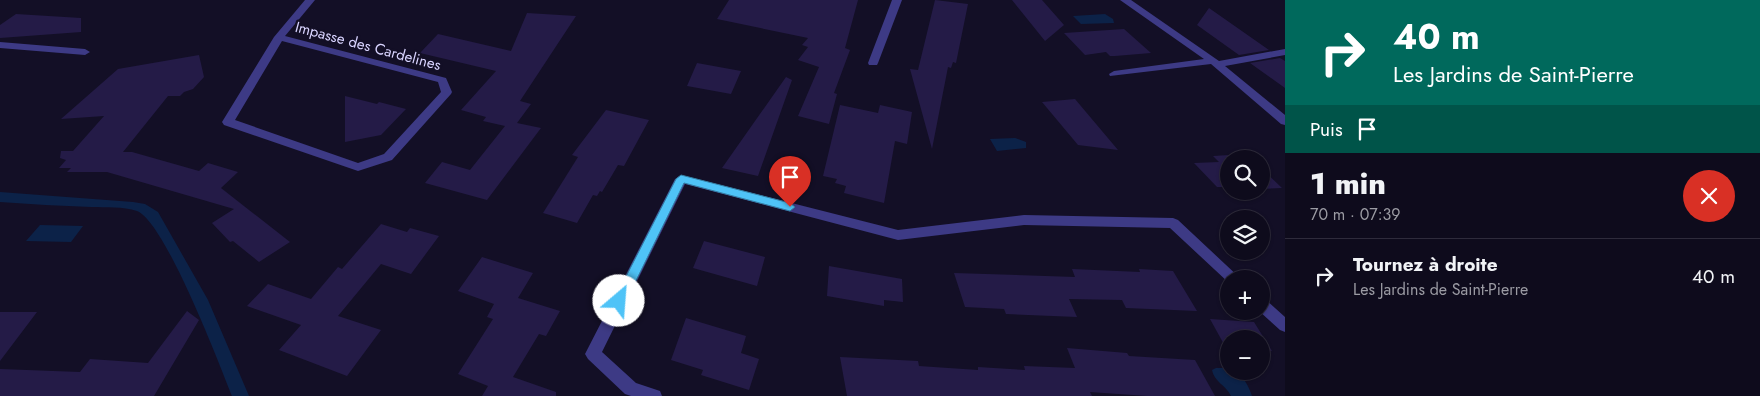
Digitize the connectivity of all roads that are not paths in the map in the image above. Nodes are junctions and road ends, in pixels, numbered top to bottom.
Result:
1 (310, 0) edge
2 (897, 0) edge
3 (1126, 0) edge
4 (279, 37) junction
5 (0, 45) edge
6 (85, 52) dead end
7 (1285, 52) edge
8 (873, 63) dead end
9 (1215, 63) junction
10 (1114, 74) dead end
11 (1285, 121) edge
12 (1224, 270) edge
13 (1270, 312) edge
14 (1285, 326) edge
15 (654, 396) edge

1 - 4 street, Impasse des Cardelines
2 - 8 street
3 - 9 street
4 - 4 street, Impasse des Cardelines
5 - 6 street
7 - 9 street
9 - 10 street
9 - 11 street
12 - 15 street
13 - 14 street

